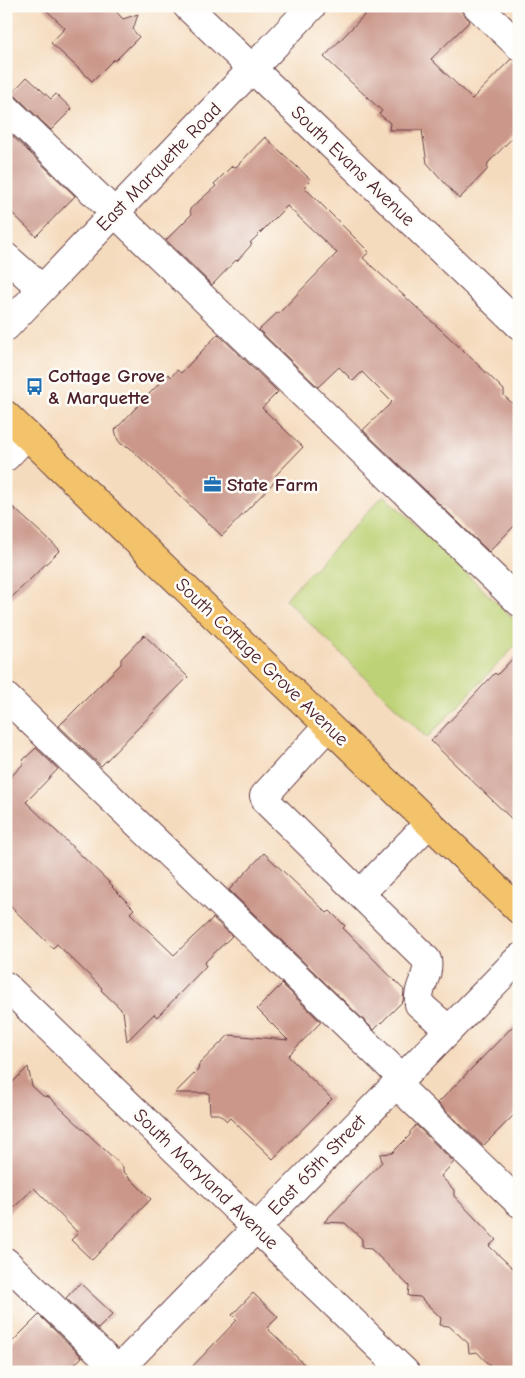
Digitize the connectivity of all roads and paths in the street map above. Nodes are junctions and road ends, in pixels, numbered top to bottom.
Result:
1 (187, 6) edge
2 (312, 6) edge
3 (477, 6) edge
4 (519, 46) edge
5 (252, 69) junction
6 (6, 108) edge
7 (115, 213) junction
8 (6, 257) edge
9 (42, 289) junction
10 (519, 325) edge
11 (6, 327) edge
12 (6, 415) edge
13 (27, 436) junction
14 (6, 457) edge
15 (519, 602) edge
16 (6, 698) edge
17 (328, 726) junction
18 (429, 823) junction
19 (360, 894) junction
20 (519, 910) edge
21 (519, 958) edge
22 (6, 986) edge
23 (449, 1030) junction
24 (399, 1081) junction
25 (519, 1203) edge
26 (256, 1228) junction
27 (6, 1262) edge
28 (117, 1371) edge
29 (405, 1372) edge

1 - 5 street, South Evans Avenue
2 - 5 street, East Marquette Road
3 - 4 street
5 - 7 street, East Marquette Road
5 - 10 street, South Evans Avenue
6 - 7 street
7 - 9 street, East Marquette Road
7 - 15 street
8 - 9 street
9 - 11 street, East Marquette Road
12 - 13 main road, South Cottage Grove Avenue
13 - 14 street
13 - 17 main road, South Cottage Grove Avenue
16 - 24 street
17 - 18 main road, South Cottage Grove Avenue
17 - 19 street
18 - 19 street
18 - 20 main road, South Cottage Grove Avenue
19 - 23 street
21 - 23 street, East 65th Street
22 - 26 street, South Maryland Avenue
23 - 24 street, East 65th Street
24 - 25 street
24 - 26 street, East 65th Street
26 - 28 street, East 65th Street
26 - 29 street, South Maryland Avenue
27 - 28 street

